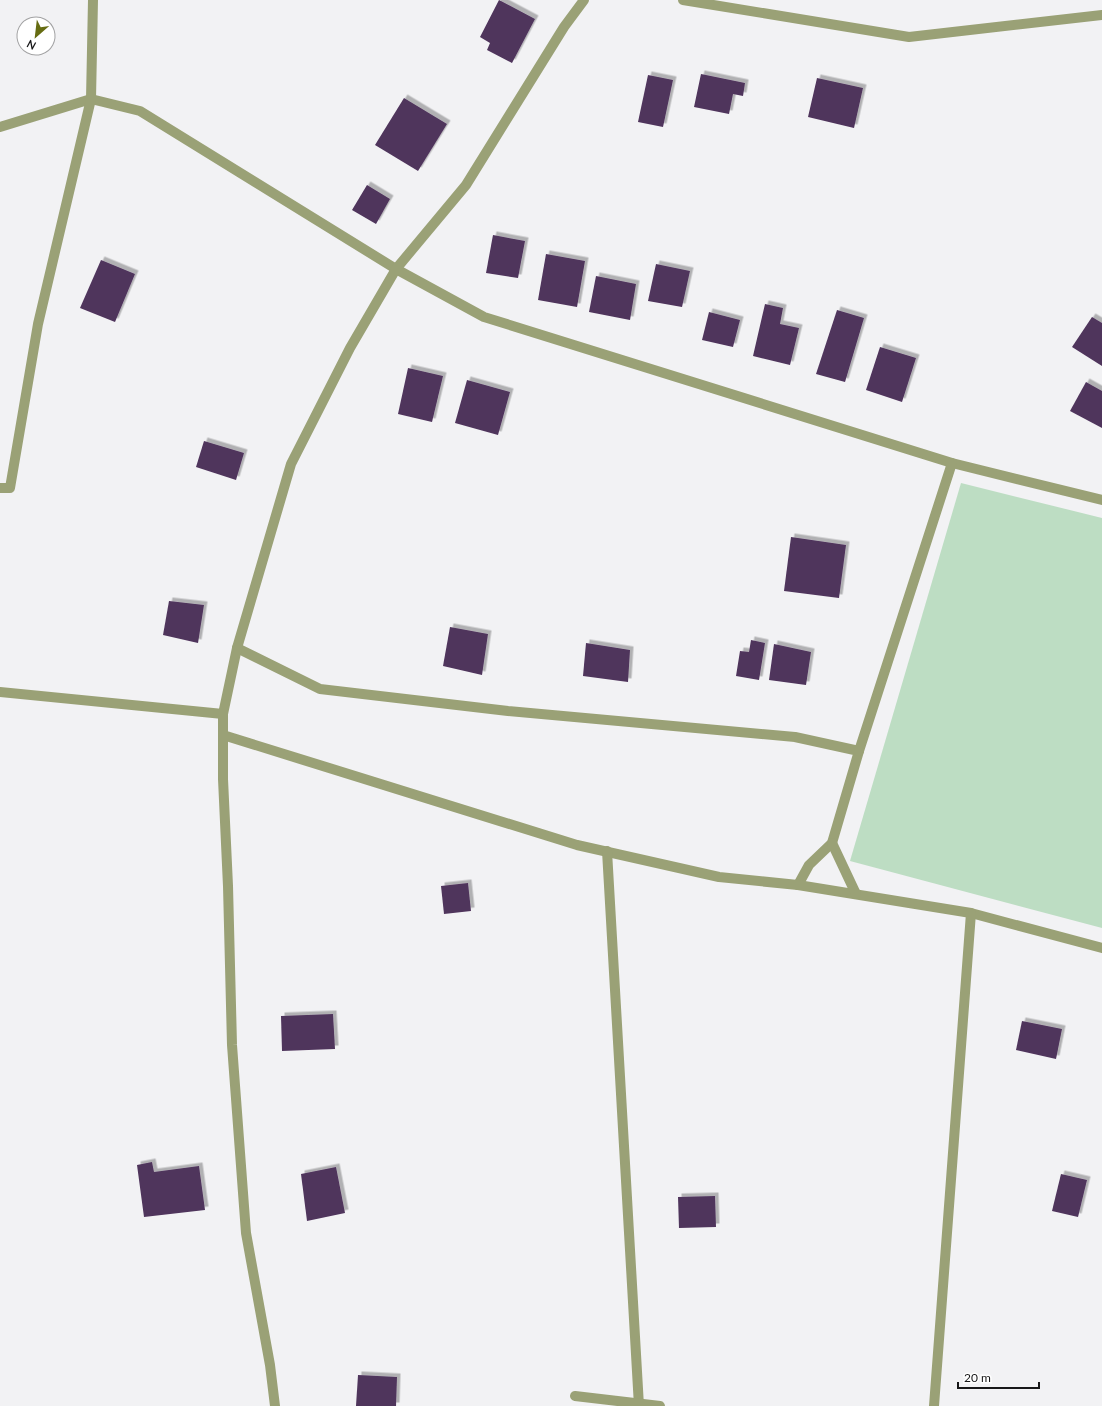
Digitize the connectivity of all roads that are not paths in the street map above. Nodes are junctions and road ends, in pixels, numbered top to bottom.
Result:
1 (93, 0) edge
2 (584, 0) edge
3 (683, 0) edge
4 (1102, 15) edge
5 (91, 99) junction
6 (0, 127) edge
7 (396, 269) junction
8 (952, 462) junction
9 (0, 488) edge
10 (1102, 500) edge
11 (238, 648) junction
12 (0, 692) edge
13 (223, 714) junction
14 (223, 735) junction
15 (859, 751) junction
16 (832, 843) junction
17 (607, 851) junction
18 (798, 885) junction
19 (856, 894) junction
20 (971, 913) junction
21 (1102, 948) edge
22 (575, 1396) dead end
23 (639, 1405) edge
24 (275, 1406) edge
25 (660, 1406) edge
26 (934, 1406) edge

1 - 5 street
2 - 7 street
3 - 4 street
5 - 6 street
5 - 7 street
5 - 9 street
7 - 8 street
7 - 11 street
8 - 10 street
8 - 15 street
11 - 13 street
11 - 15 street
12 - 13 street
13 - 14 street
14 - 17 street
14 - 24 street
15 - 16 street
16 - 18 street
16 - 19 street
17 - 18 street
17 - 23 street
18 - 19 street
19 - 20 street
20 - 21 street
20 - 26 street
22 - 23 street
23 - 25 street

